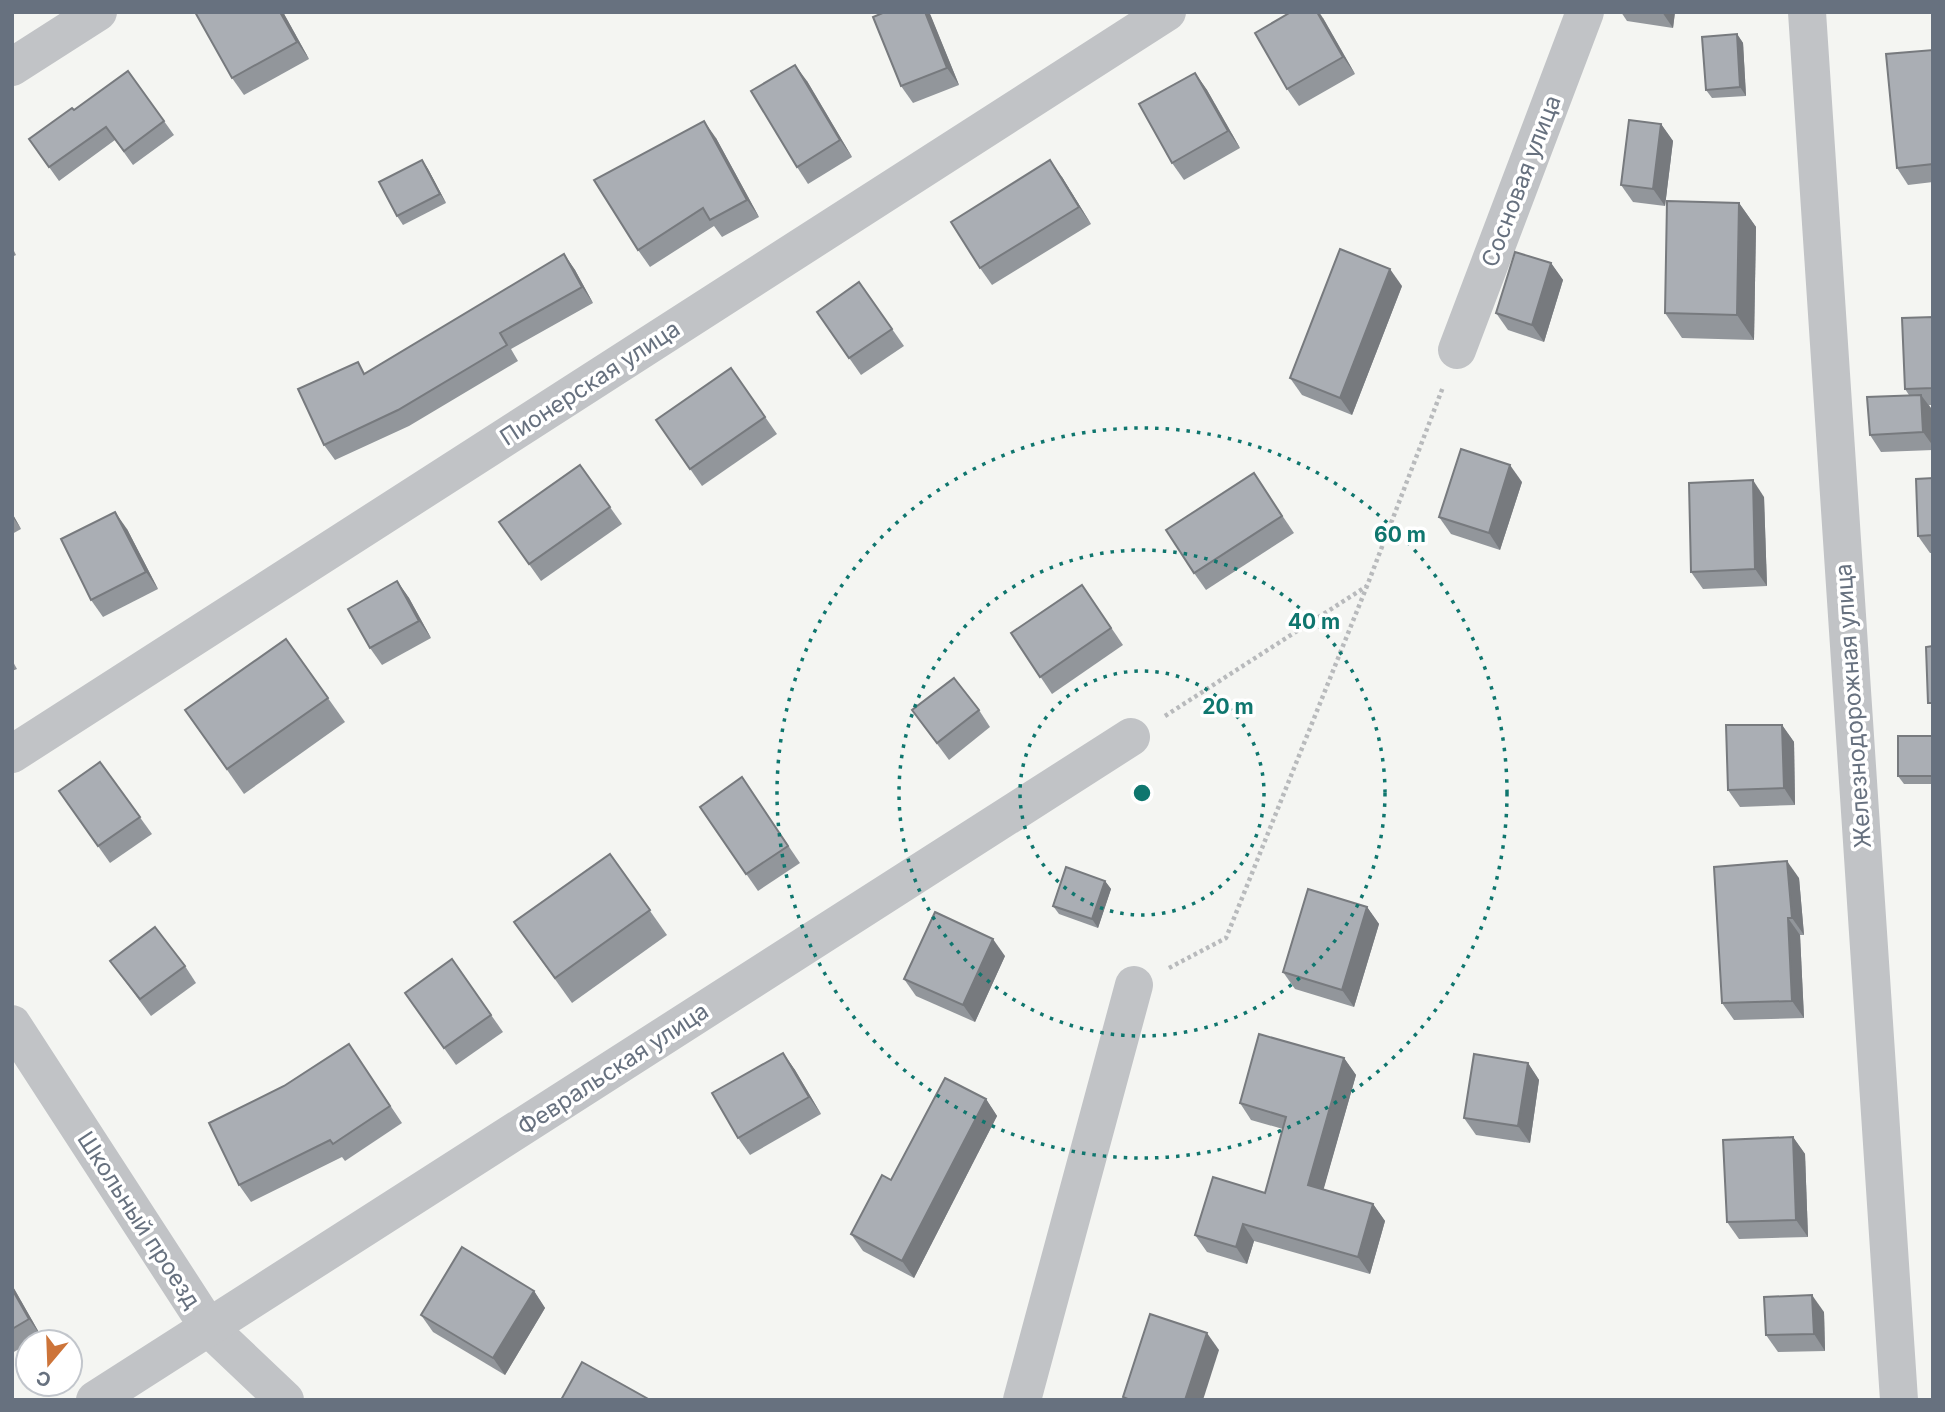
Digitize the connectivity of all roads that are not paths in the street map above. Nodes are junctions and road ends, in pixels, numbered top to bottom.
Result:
1 (98, 12) edge
2 (1167, 12) edge
3 (1585, 12) edge
4 (1807, 12) edge
5 (12, 67) edge
6 (1457, 350) road end
7 (1131, 737) road end
8 (12, 754) edge
9 (1135, 985) road end
10 (12, 1024) edge
11 (209, 1328) junction
12 (95, 1400) edge
13 (285, 1400) edge
14 (1022, 1400) edge
15 (1899, 1400) edge

1 - 5 street
2 - 8 street, Пионерская улица
3 - 6 street, Сосновая улица
4 - 15 street, Железнодорожная улица
7 - 11 street, Февральская улица
9 - 14 street
10 - 11 street, Школьный проезд
11 - 12 street, Февральская улица
11 - 13 street, Школьный проезд

